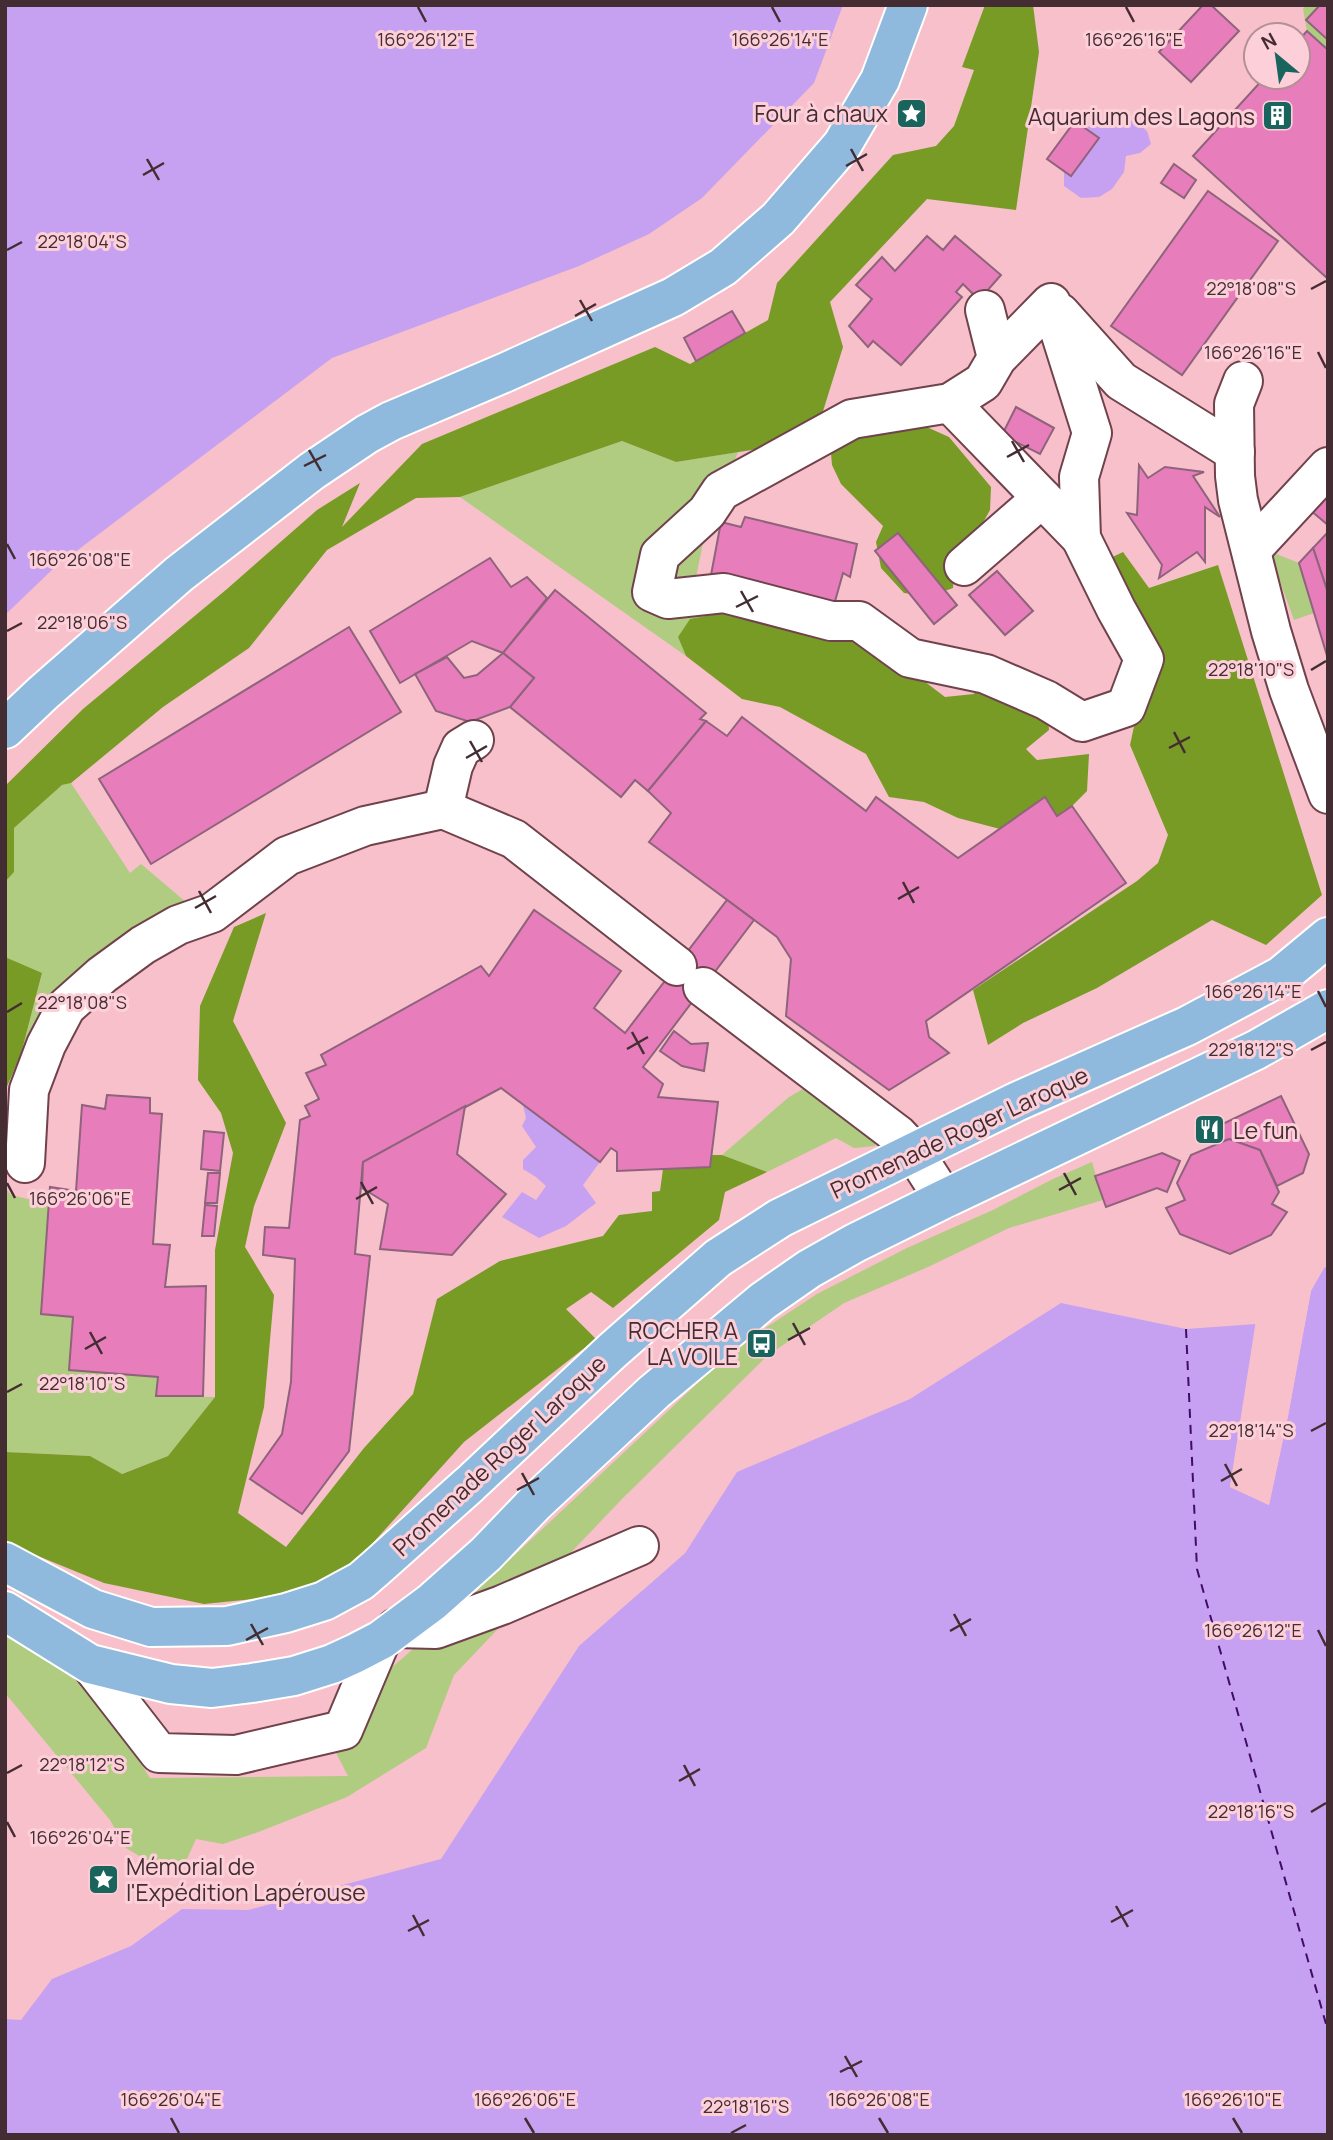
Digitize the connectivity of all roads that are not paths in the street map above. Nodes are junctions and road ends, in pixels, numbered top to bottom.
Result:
1 (908, 5) edge
2 (1051, 303) junction
3 (985, 310) dead end
4 (997, 358) junction
5 (1243, 381) dead end
6 (950, 402) junction
7 (1235, 452) junction
8 (1328, 467) edge
9 (1042, 498) junction
10 (1081, 538) junction
11 (1252, 549) junction
12 (964, 566) dead end
13 (5, 729) edge
14 (474, 740) dead end
15 (1328, 794) edge
16 (443, 808) junction
17 (1328, 937) edge
18 (1328, 1009) edge
19 (914, 1152) junction
20 (25, 1163) dead end
21 (944, 1199) junction
22 (639, 1546) dead end
23 (5, 1562) edge
24 (5, 1611) edge
25 (151, 1627) junction
26 (389, 1634) junction
27 (90, 1664) junction

1 - 13 main road
2 - 4 lane
2 - 7 lane
2 - 10 lane
3 - 4 lane
4 - 6 lane
5 - 7 lane
6 - 9 lane
6 - 10 lane
7 - 11 lane
8 - 11 lane
9 - 10 lane
9 - 12 lane
11 - 15 lane
14 - 16 lane
16 - 19 lane
16 - 20 lane
17 - 19 main road, Promenade Roger Laroque
18 - 21 main road
19 - 21 lane
19 - 25 main road, Promenade Roger Laroque
21 - 26 main road
22 - 26 lane
23 - 25 main road, Promenade Roger Laroque
24 - 27 main road
25 - 27 main road
26 - 27 main road
26 - 27 lane

